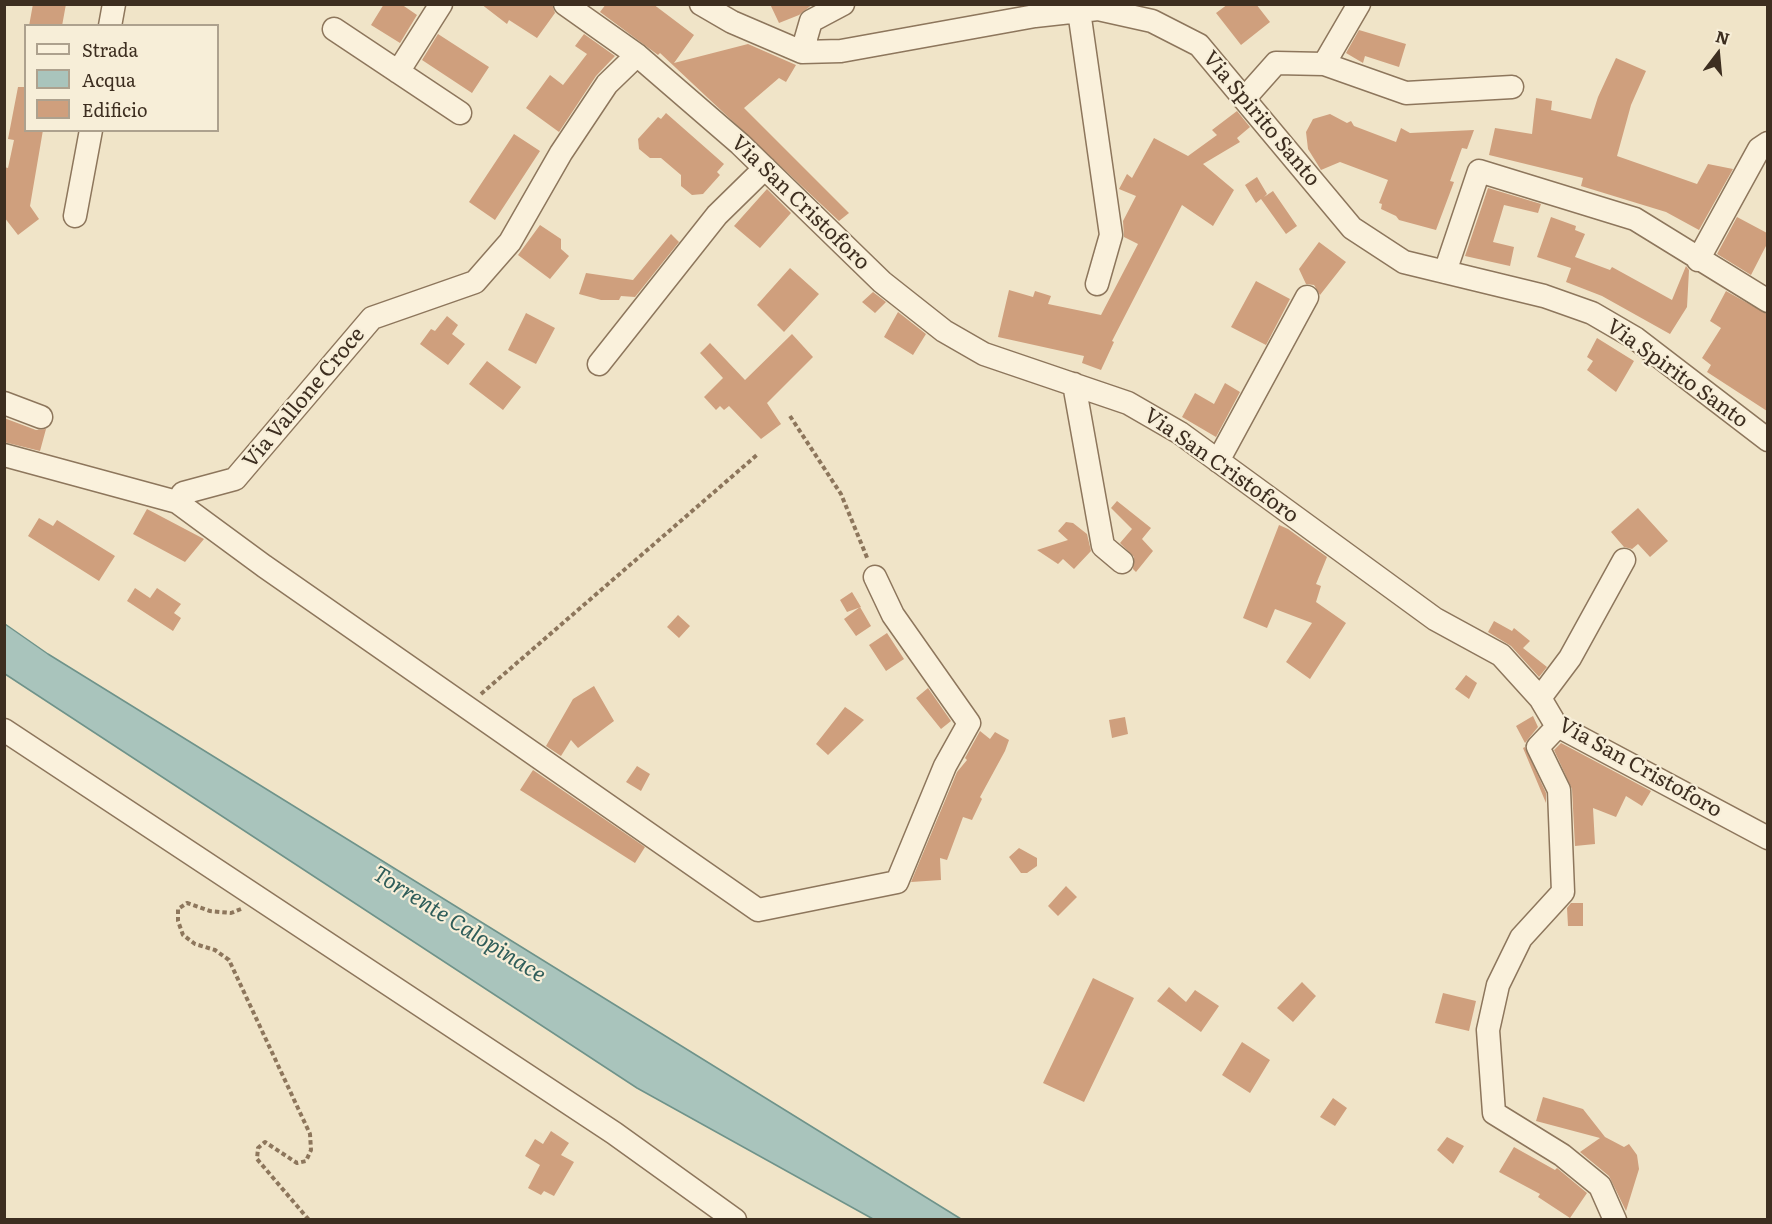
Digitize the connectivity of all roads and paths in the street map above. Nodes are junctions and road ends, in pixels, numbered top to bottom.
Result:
1 (114, 4) edge
2 (441, 4) edge
3 (565, 4) edge
4 (700, 4) edge
5 (843, 4) edge
6 (1359, 4) edge
7 (1079, 11) junction
8 (110, 24) edge
9 (334, 29) dead end
10 (802, 52) junction
11 (638, 55) junction
12 (1324, 64) junction
13 (398, 72) junction
14 (1512, 87) dead end
15 (1244, 99) junction
16 (460, 113) dead end
17 (91, 132) edge
18 (1767, 143) edge
19 (765, 168) junction
20 (75, 216) dead end
21 (1698, 260) junction
22 (1445, 272) junction
23 (1097, 284) dead end
24 (1765, 292) edge
25 (1307, 297) dead end
26 (599, 364) dead end
27 (1074, 384) junction
28 (4, 403) edge
29 (790, 416) dead end
30 (41, 417) dead end
31 (1767, 440) edge
32 (758, 454) dead end
33 (4, 455) edge
34 (1218, 461) junction
35 (177, 502) junction
36 (1624, 560) dead end
37 (1122, 562) dead end
38 (875, 578) joint
39 (1540, 698) junction
40 (466, 706) junction
41 (1558, 726) junction
42 (4, 730) edge
43 (1767, 838) edge
44 (256, 897) junction
45 (309, 1220) edge
46 (735, 1220) edge
47 (1615, 1220) edge

1 - 8 street
2 - 13 street
3 - 11 street, Via San Cristoforo
4 - 10 street, Via Spirito Santo
5 - 10 street
6 - 12 street
7 - 10 street, Via Spirito Santo
7 - 15 street, Via Spirito Santo
7 - 23 street
9 - 13 street
11 - 19 street, Via San Cristoforo
11 - 35 street, Via Vallone Croce
12 - 14 street
12 - 15 street
13 - 16 street
15 - 22 street, Via Spirito Santo
17 - 20 street
18 - 21 street
19 - 26 street
19 - 27 street, Via San Cristoforo
21 - 22 street
21 - 24 street
22 - 31 street, Via Spirito Santo
25 - 34 street
27 - 34 street, Via San Cristoforo
27 - 37 street
28 - 30 street
29 - 38 path
32 - 40 path
33 - 35 street
34 - 39 street, Via San Cristoforo
35 - 40 street
36 - 39 street
38 - 40 street
39 - 41 street, Via San Cristoforo
41 - 43 street, Via San Cristoforo
41 - 47 street
42 - 44 street
44 - 45 path
44 - 46 street

